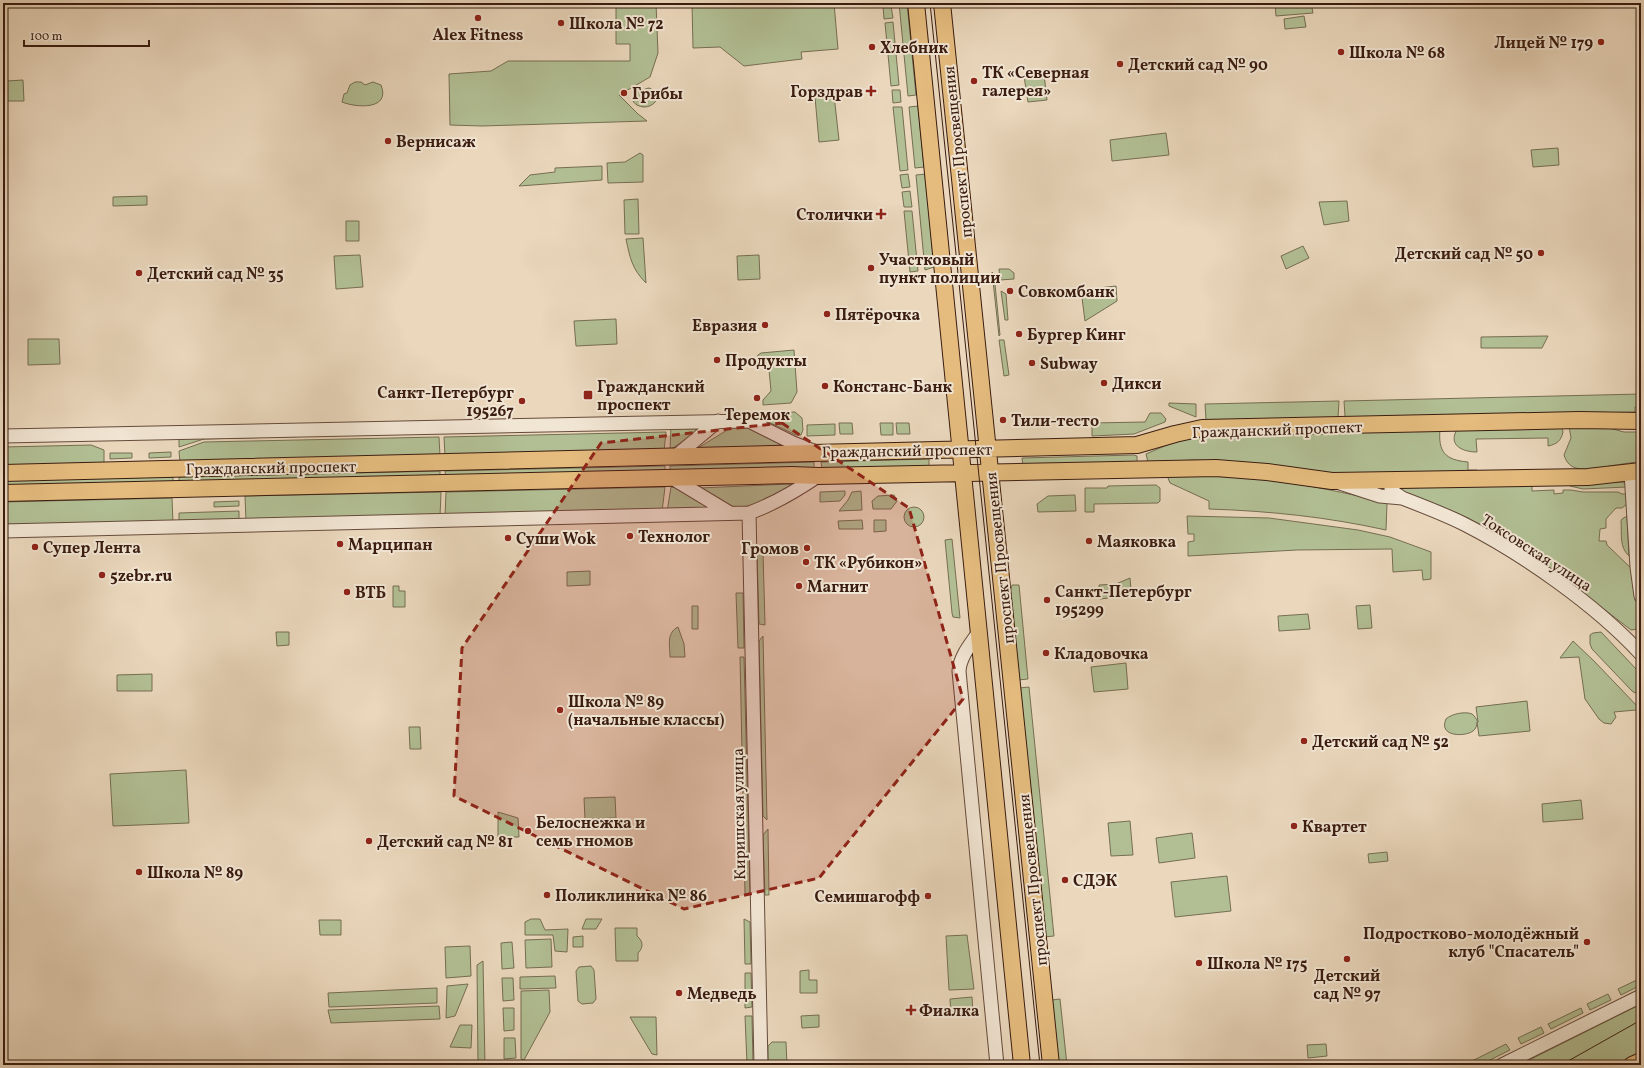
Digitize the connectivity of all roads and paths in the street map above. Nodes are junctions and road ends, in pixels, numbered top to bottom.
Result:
1 (916, 3) edge
2 (942, 3) edge
3 (718, 421) junction
4 (1641, 421) edge
5 (3, 436) edge
6 (1137, 444) junction
7 (988, 448) junction
8 (961, 449) junction
9 (816, 452) junction
10 (675, 457) junction
11 (1139, 470) junction
12 (1636, 472) edge
13 (3, 473) edge
14 (990, 473) junction
15 (963, 474) junction
16 (818, 476) junction
17 (672, 478) junction
18 (1395, 480) junction
19 (1332, 481) junction
20 (3, 493) edge
21 (1402, 498) junction
22 (730, 513) junction
23 (749, 513) junction
24 (3, 531) edge
25 (1641, 596) edge
26 (979, 632) junction
27 (1639, 646) edge
28 (1641, 996) edge
29 (1641, 1061) edge
30 (760, 1065) edge
31 (998, 1065) edge
32 (1022, 1065) edge
33 (1051, 1065) edge
34 (1502, 1065) edge
35 (1632, 1065) edge

1 - 8 main road, проспект Просвещения
2 - 7 main road, проспект Просвещения
3 - 5 street
3 - 9 street
3 - 10 street
4 - 6 main road, Гражданский проспект
6 - 7 main road, Гражданский проспект
6 - 11 main road
7 - 8 main road, Гражданский проспект
7 - 14 main road, проспект Просвещения
8 - 9 main road, Гражданский проспект
8 - 15 main road, проспект Просвещения
9 - 10 main road, Гражданский проспект
10 - 13 main road, Гражданский проспект
11 - 14 main road, Гражданский проспект
11 - 19 main road, Гражданский проспект
12 - 18 main road, Гражданский проспект
12 - 25 street
14 - 15 main road, Гражданский проспект
14 - 33 main road, проспект Просвещения
15 - 16 main road, Гражданский проспект
15 - 26 main road, проспект Просвещения
16 - 17 main road, Гражданский проспект
16 - 23 street, Гражданский проспект
17 - 20 main road, Гражданский проспект
17 - 22 street
18 - 19 main road, Гражданский проспект
18 - 21 street
19 - 21 street, Токсовская улица
21 - 27 street, Токсовская улица
22 - 23 street, Гражданский проспект
22 - 24 street, Гражданский проспект
23 - 30 street, Киришская улица
26 - 31 street
26 - 32 main road, проспект Просвещения
28 - 34 street
29 - 35 main road

